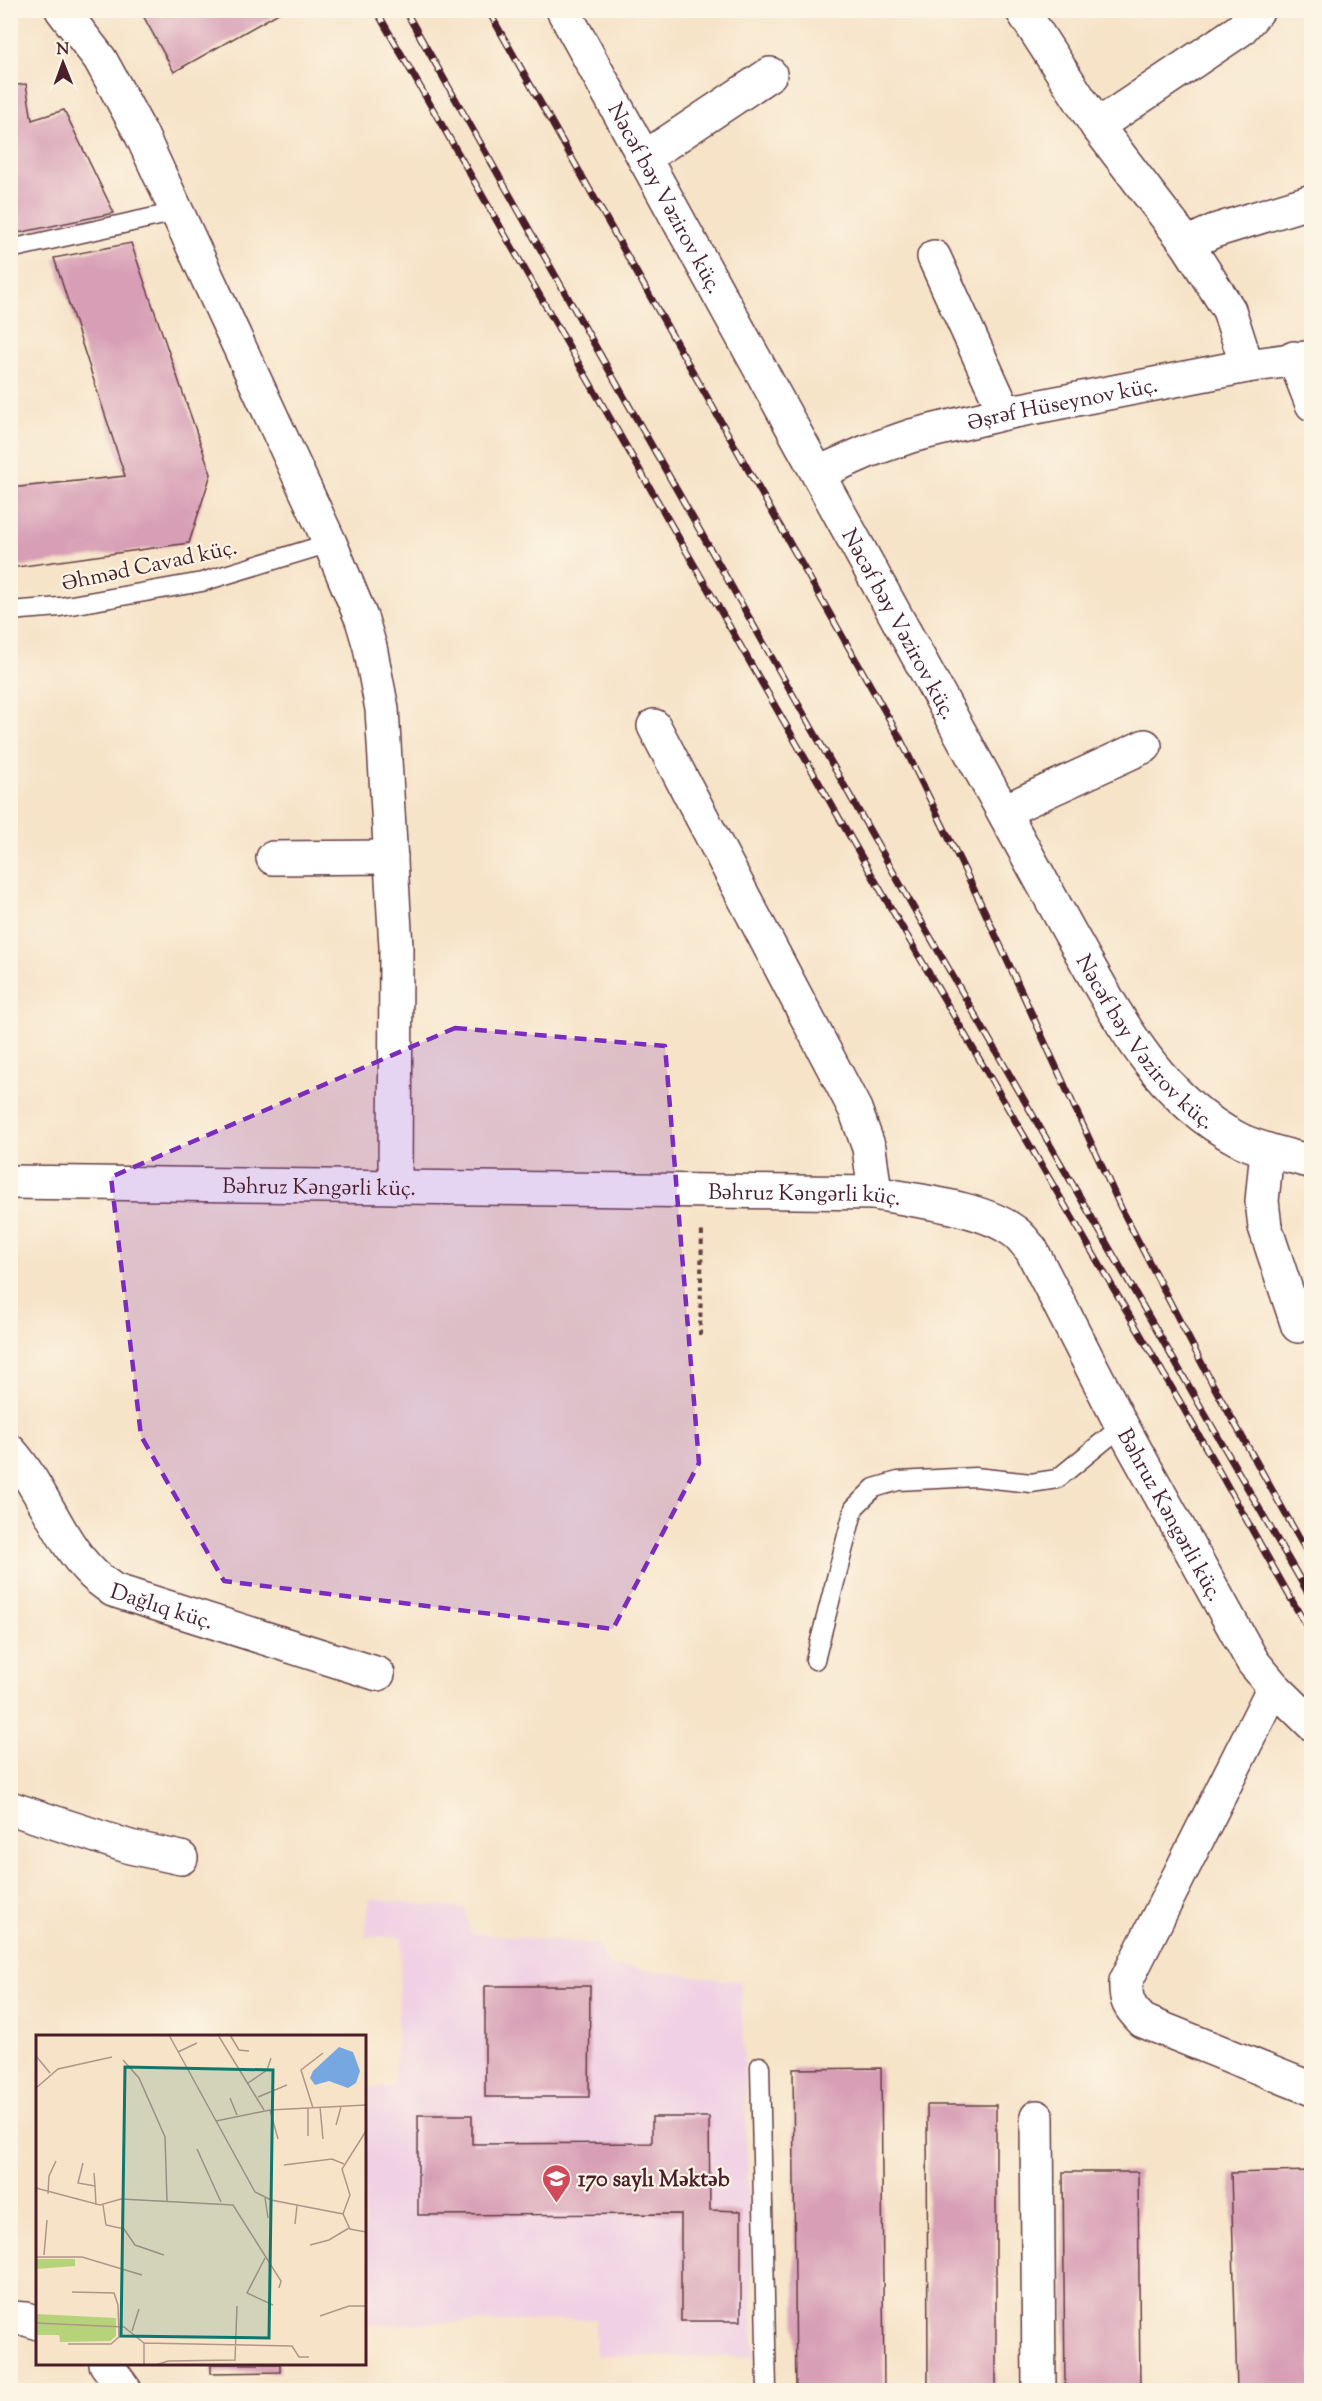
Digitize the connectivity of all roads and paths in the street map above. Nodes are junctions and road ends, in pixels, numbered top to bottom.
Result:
1 (62, 10) edge
2 (563, 10) edge
3 (1022, 10) edge
4 (1258, 10) edge
5 (770, 74) dead end
6 (1097, 126) junction
7 (644, 158) junction
8 (1311, 201) edge
9 (177, 212) junction
10 (1187, 244) junction
11 (10, 249) edge
12 (934, 257) dead end
13 (1303, 358) edge
14 (1247, 366) junction
15 (1311, 404) edge
16 (1005, 413) junction
17 (818, 473) junction
18 (330, 543) junction
19 (10, 611) edge
20 (654, 726) dead end
21 (1145, 746) dead end
22 (1004, 811) junction
23 (391, 857) junction
24 (273, 858) dead end
25 (1267, 1150) junction
26 (1311, 1162) edge
27 (10, 1182) edge
28 (395, 1187) junction
29 (703, 1192) junction
30 (875, 1193) junction
31 (1298, 1326) dead end
32 (700, 1335) dead end
33 (1122, 1426) junction
34 (10, 1451) edge
35 (815, 1659) dead end
36 (378, 1674) dead end
37 (1274, 1688) junction
38 (1311, 1724) edge
39 (10, 1808) edge
40 (181, 1858) dead end
41 (760, 2066) dead end
42 (1311, 2089) edge
43 (1037, 2117) dead end
44 (10, 2318) edge
45 (36, 2322) edge
46 (107, 2365) edge
47 (125, 2391) edge
48 (767, 2391) edge
49 (1039, 2391) edge

1 - 9 street
2 - 7 street, Nəcəf bəy Vəzirov küç.
3 - 6 street
4 - 6 street
5 - 7 street
6 - 10 street
7 - 17 street, Nəcəf bəy Vəzirov küç.
8 - 10 street
9 - 11 lane
9 - 18 street
10 - 14 street
12 - 16 street
13 - 14 street, Əşrəf Hüseynov küç.
13 - 15 street
14 - 16 street, Əşrəf Hüseynov küç.
16 - 17 street, Əşrəf Hüseynov küç.
17 - 22 street, Nəcəf bəy Vəzirov küç.
18 - 19 lane, Əhməd Cavad küç.
18 - 23 street
20 - 30 street
21 - 22 street
22 - 25 street, Nəcəf bəy Vəzirov küç.
23 - 24 street
23 - 28 street
25 - 26 street, Nəcəf bəy Vəzirov küç.
25 - 31 street
27 - 28 street, Bəhruz Kəngərli küç.
28 - 29 street, Bəhruz Kəngərli küç.
29 - 30 street, Bəhruz Kəngərli küç.
29 - 32 path
30 - 33 street, Bəhruz Kəngərli küç.
33 - 35 lane
33 - 37 street, Bəhruz Kəngərli küç.
34 - 36 street, Dağlıq küç.
37 - 38 street, Bəhruz Kəngərli küç.
37 - 42 street
39 - 40 street
41 - 48 lane
43 - 49 street
44 - 45 street
46 - 47 street

